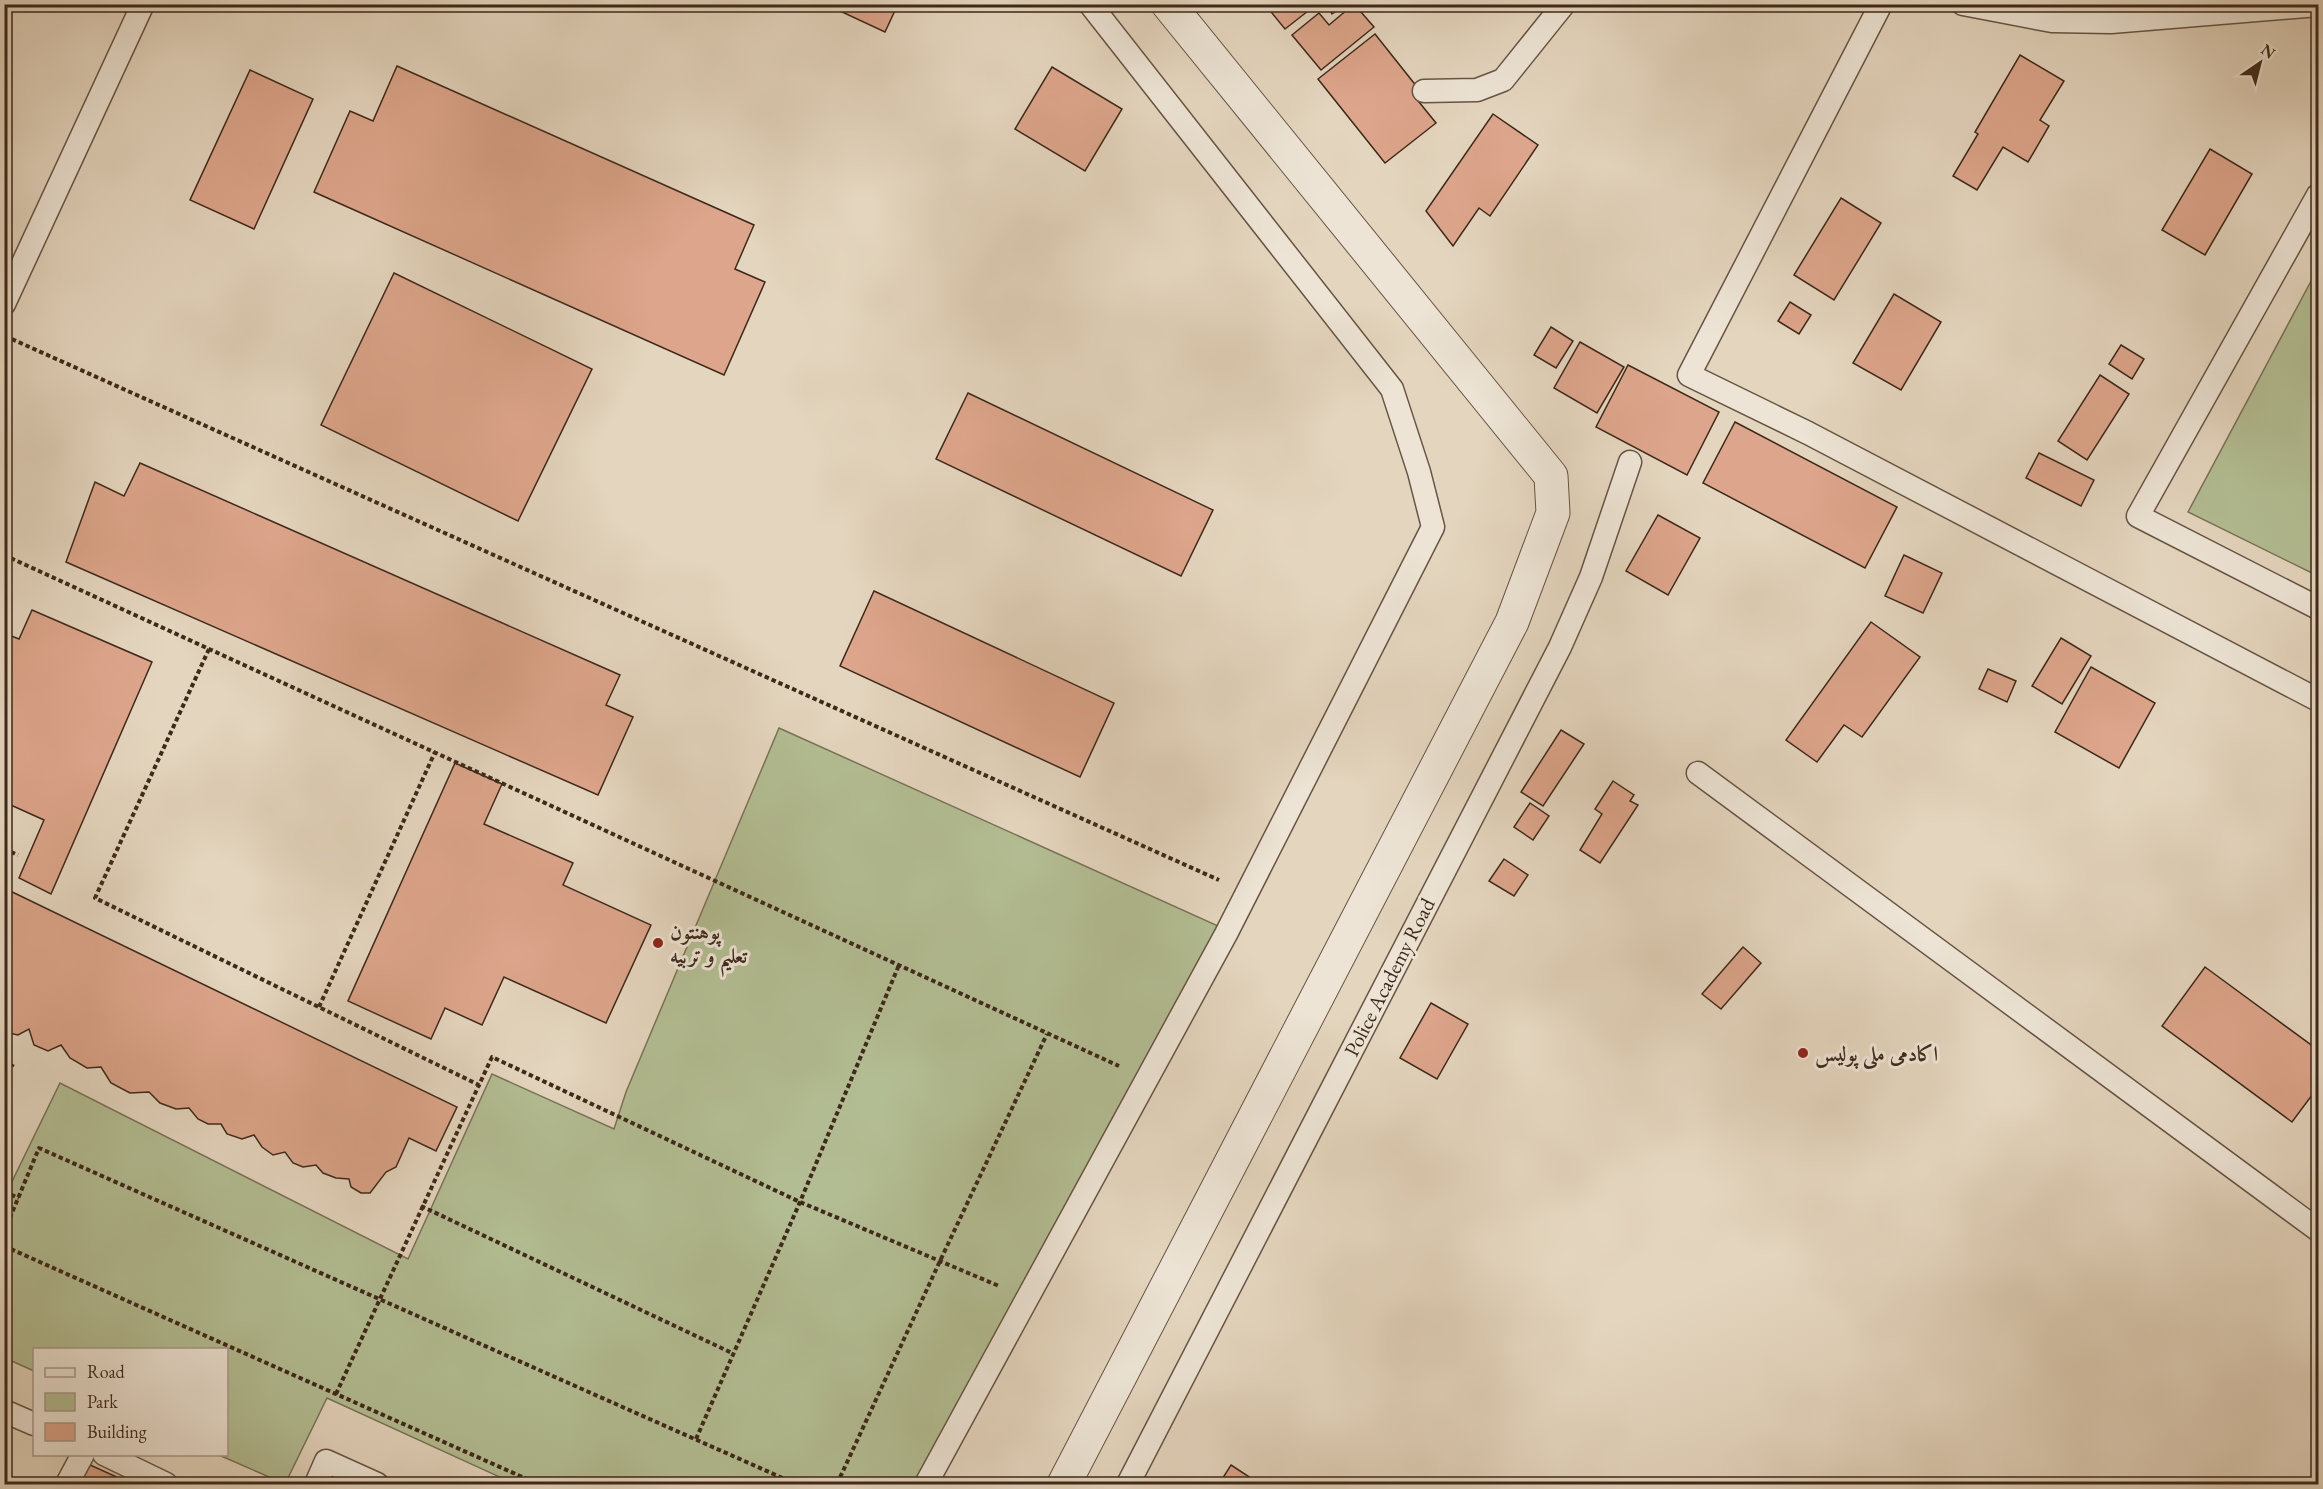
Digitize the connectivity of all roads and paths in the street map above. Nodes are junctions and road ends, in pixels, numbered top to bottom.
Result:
1 (143, 4) edge
2 (1090, 4) edge
3 (1168, 4) edge
4 (1564, 4) edge
5 (1881, 4) edge
6 (1963, 4) edge
7 (2319, 4) edge
8 (1424, 91) dead end
9 (2319, 195) edge
10 (4, 304) edge
11 (4, 336) edge
12 (1630, 462) dead end
13 (4, 555) edge
14 (2319, 608) edge
15 (209, 649) junction
16 (2319, 700) edge
17 (435, 753) junction
18 (1698, 773) dead end
19 (4, 849) edge
20 (18, 855) dead end
21 (1247, 892) junction
22 (899, 965) junction
23 (320, 1007) junction
24 (1047, 1034) junction
25 (13, 1064) dead end
26 (4, 1079) edge
27 (1147, 1079) junction
28 (478, 1085) junction
29 (4, 1192) edge
30 (19, 1198) junction
31 (800, 1202) junction
32 (421, 1206) junction
33 (2319, 1230) edge
34 (4, 1232) edge
35 (4, 1246) edge
36 (940, 1261) junction
37 (1028, 1298) junction
38 (378, 1299) junction
39 (733, 1353) junction
40 (336, 1394) junction
41 (4, 1411) edge
42 (33, 1424) edge
43 (696, 1439) junction
44 (82, 1456) edge
45 (106, 1456) edge
46 (776, 1476) junction
47 (67, 1485) edge
48 (166, 1485) edge
49 (316, 1485) edge
50 (377, 1485) edge
51 (538, 1485) edge
52 (773, 1485) edge
53 (796, 1485) edge
54 (837, 1485) edge
55 (926, 1485) edge
56 (1064, 1485) edge
57 (1128, 1485) edge

1 - 10 lane
2 - 21 lane
3 - 56 street
4 - 8 lane
5 - 16 lane
6 - 7 lane
9 - 14 lane
11 - 21 path
12 - 57 lane, Police Academy Road
13 - 15 path
15 - 17 path
15 - 23 path
17 - 22 path
17 - 23 path
18 - 33 lane
19 - 20 path
21 - 27 lane
22 - 24 path
22 - 31 path
23 - 28 path
24 - 27 path
24 - 36 path
25 - 26 path
27 - 37 lane
28 - 31 path
28 - 32 path
29 - 30 path
30 - 34 path
30 - 38 path
31 - 36 path
31 - 39 path
32 - 38 path
32 - 39 path
35 - 40 path
36 - 37 path
36 - 54 path
37 - 55 lane
38 - 40 path
38 - 43 path
39 - 43 path
40 - 51 path
41 - 42 lane
43 - 46 path
44 - 47 lane
45 - 48 lane
46 - 52 path
46 - 53 path
49 - 50 lane

